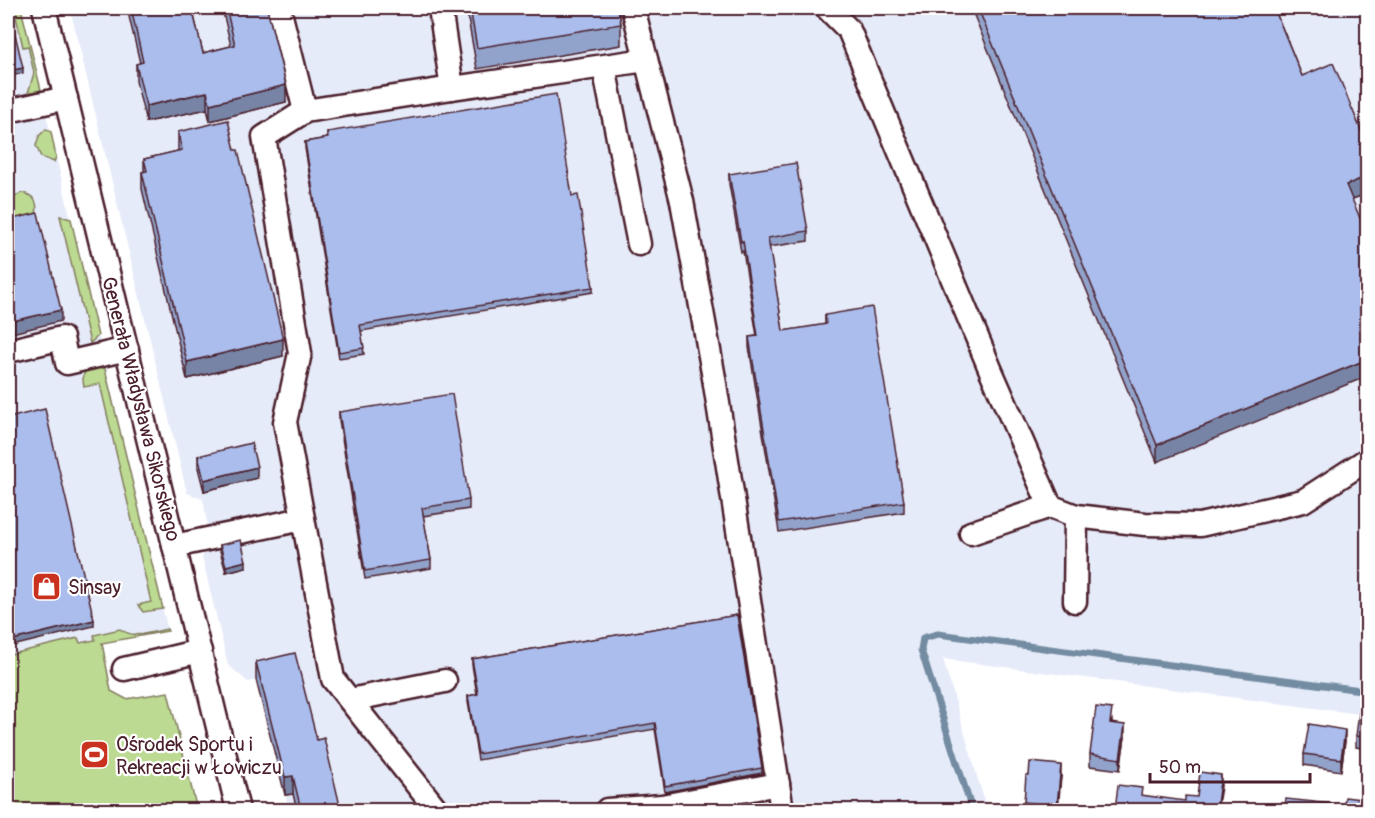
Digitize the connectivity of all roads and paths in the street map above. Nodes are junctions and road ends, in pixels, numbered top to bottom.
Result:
1 (44, 8) edge
2 (279, 8) edge
3 (441, 8) edge
4 (633, 8) edge
5 (826, 8) edge
6 (646, 60) junction
7 (604, 67) junction
8 (452, 88) junction
9 (66, 98) junction
10 (8, 111) edge
11 (305, 111) junction
12 (639, 244) dead end
13 (127, 349) junction
14 (8, 351) edge
15 (1368, 459) edge
16 (1050, 506) junction
17 (1077, 516) junction
18 (303, 519) junction
19 (970, 533) dead end
20 (174, 546) junction
21 (1075, 601) dead end
22 (200, 651) junction
23 (124, 669) dead end
24 (445, 681) dead end
25 (350, 700) junction
26 (778, 783) junction
27 (238, 810) edge
28 (437, 810) edge
29 (607, 810) edge
30 (782, 810) edge

1 - 9 street, Generała Władysława Sikorskiego
2 - 11 street
3 - 8 street
4 - 6 street
5 - 16 street
6 - 7 street
6 - 26 street
7 - 8 street
7 - 12 street
8 - 11 street
9 - 10 street
9 - 13 street, Generała Władysława Sikorskiego
11 - 18 street
13 - 14 street
13 - 20 street, Generała Władysława Sikorskiego
15 - 17 street
16 - 17 street
16 - 19 street
17 - 21 street
18 - 20 street
18 - 25 street
20 - 22 street, Generała Władysława Sikorskiego
22 - 23 street
22 - 27 street, Generała Władysława Sikorskiego
24 - 25 street
25 - 28 street
26 - 29 street
26 - 30 street

